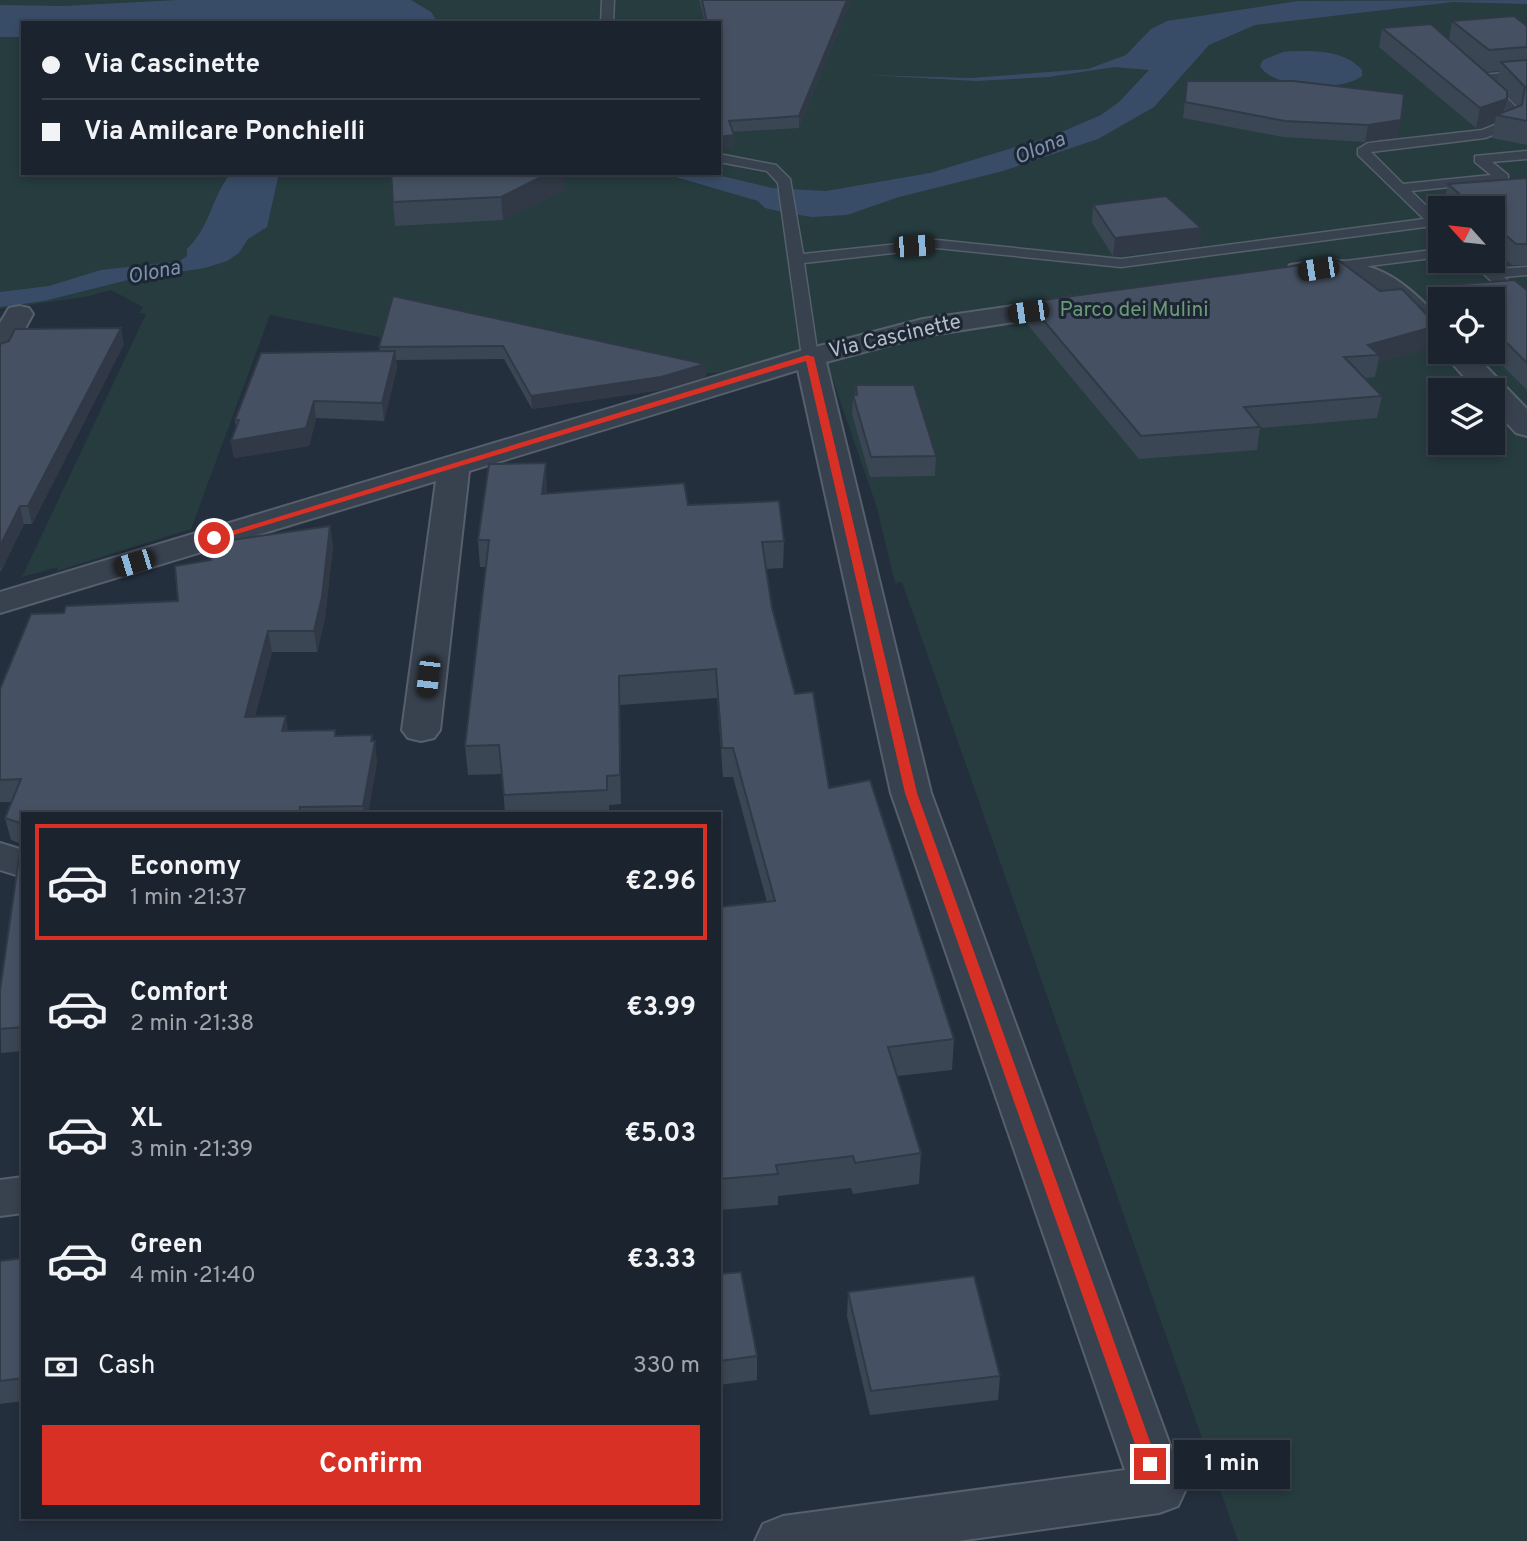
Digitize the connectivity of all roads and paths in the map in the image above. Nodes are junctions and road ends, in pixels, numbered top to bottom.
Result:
1 (608, 0) edge
2 (607, 21) edge
3 (1527, 75) edge
4 (1527, 155) edge
5 (721, 158) edge
6 (1400, 188) junction
7 (1428, 215) edge
8 (1428, 225) edge
9 (1428, 255) edge
10 (797, 259) junction
11 (1318, 269) junction
12 (1527, 271) edge
13 (1492, 274) joint
14 (1277, 275) edge
15 (1114, 299) edge
16 (1527, 307) edge
17 (19, 314) dead end
18 (1428, 322) edge
19 (0, 350) edge
20 (810, 357) junction
21 (1467, 364) edge
22 (1527, 427) edge
23 (454, 465) junction
24 (0, 603) edge
25 (421, 730) dead end
26 (0, 856) edge
27 (21, 863) edge
28 (21, 1195) edge
29 (0, 1198) edge
30 (783, 1541) edge

1 - 2 lane
3 - 6 lane
4 - 6 lane
5 - 10 lane
6 - 7 lane
8 - 10 lane
9 - 11 lane
10 - 20 lane
11 - 14 street
11 - 18 street
12 - 13 lane
13 - 16 lane
15 - 20 street, Via Cascinette
17 - 19 street
20 - 23 street, Via Cascinette
20 - 30 street
21 - 22 street
23 - 24 street, Via Cascinette
23 - 25 street
26 - 27 street
28 - 29 street

